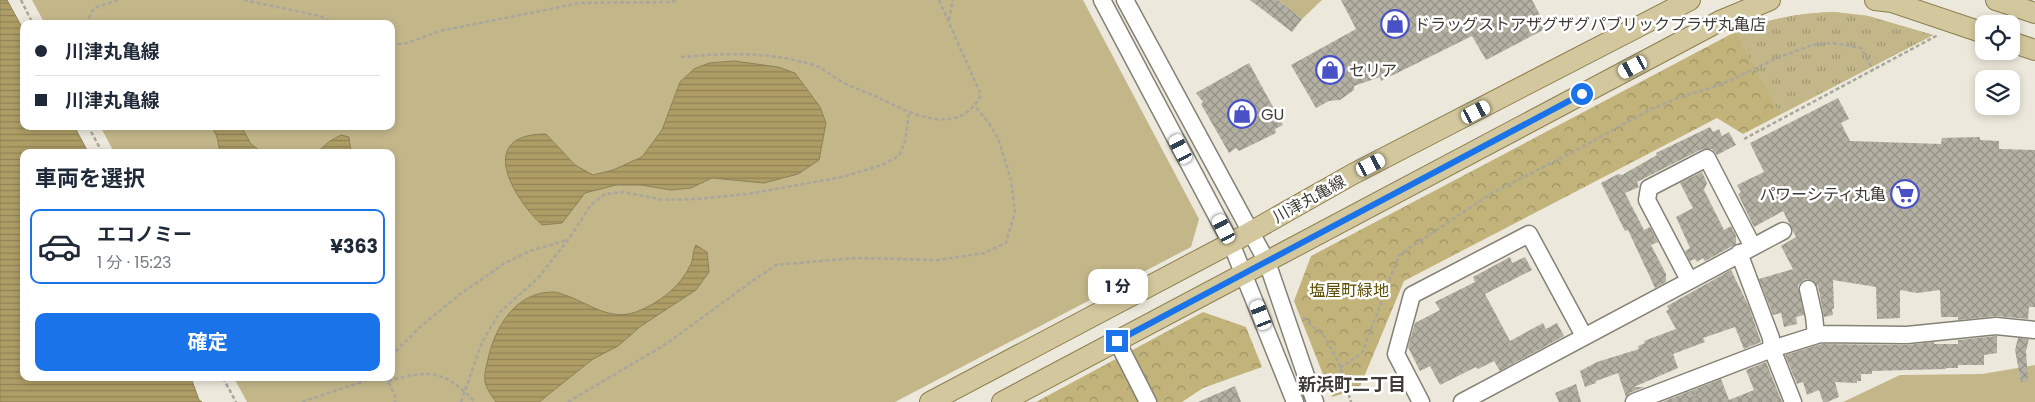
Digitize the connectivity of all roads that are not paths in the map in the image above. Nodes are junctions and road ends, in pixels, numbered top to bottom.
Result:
1 (1102, 0) edge
2 (1125, 0) edge
3 (1690, 0) edge
4 (1770, 0) edge
5 (1875, 0) edge
6 (1996, 0) edge
7 (2035, 13) edge
8 (1975, 30) edge
9 (2020, 45) edge
10 (2035, 50) edge
11 (1250, 231) junction
12 (1783, 231) dead end
13 (1231, 243) junction
14 (1746, 250) junction
15 (1267, 262) junction
16 (1244, 273) junction
17 (1689, 280) junction
18 (1808, 289) dead end
19 (2035, 330) edge
20 (1816, 335) junction
21 (1584, 336) junction
22 (1117, 341) junction
23 (1772, 349) junction
24 (930, 402) edge
25 (1002, 402) edge
26 (1148, 402) edge
27 (1295, 402) edge
28 (1315, 402) edge
29 (1421, 402) edge
30 (1462, 402) edge
31 (1634, 402) edge
32 (1793, 402) edge

1 - 13 street
2 - 11 street
3 - 11 main road, 川津丸亀線
4 - 15 main road
5 - 8 main road
6 - 7 main road
9 - 10 main road
11 - 13 main road, 川津丸亀線
11 - 15 street
12 - 14 street
13 - 16 street
13 - 24 main road, 川津丸亀線
14 - 17 street
14 - 17 street
14 - 23 street
15 - 16 main road
15 - 28 street
16 - 22 main road
16 - 27 street
17 - 21 street
18 - 20 street
19 - 20 street
20 - 23 street
21 - 29 street
21 - 30 street
22 - 25 main road
22 - 26 street
23 - 31 street
23 - 32 street

